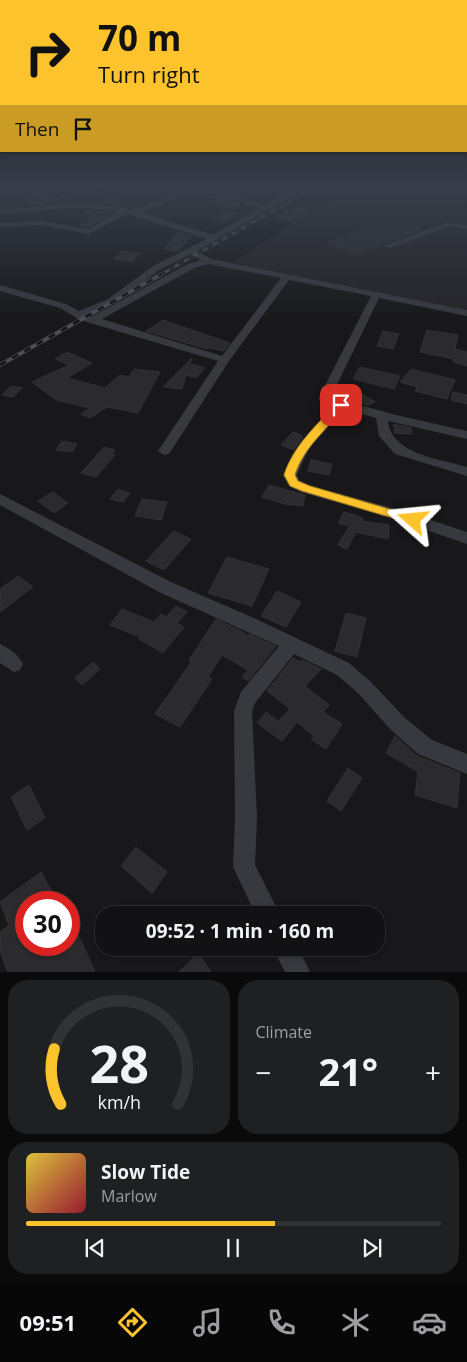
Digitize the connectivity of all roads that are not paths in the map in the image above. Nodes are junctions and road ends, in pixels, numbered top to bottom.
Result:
1 (193, 231) edge
2 (225, 231) edge
3 (430, 231) edge
4 (214, 238) junction
5 (387, 246) dead end
6 (194, 252) junction
7 (208, 261) junction
8 (287, 277) junction
9 (0, 288) edge
10 (376, 295) junction
11 (467, 313) edge
12 (78, 315) junction
13 (93, 320) junction
14 (224, 360) junction
15 (341, 405) junction
16 (382, 416) junction
17 (467, 435) edge
18 (164, 451) dead end
19 (467, 472) edge
20 (0, 499) edge
21 (467, 538) edge
22 (292, 644) junction
23 (0, 652) edge
24 (14, 664) dead end
25 (467, 764) edge
26 (263, 906) edge
27 (289, 956) edge
28 (298, 972) edge

1 - 4 street
2 - 4 street
3 - 5 street
4 - 6 street
6 - 7 street
6 - 12 street
7 - 8 street
7 - 13 street
8 - 10 street
8 - 14 street
9 - 12 street
10 - 11 street
10 - 15 street
12 - 13 street
13 - 14 street
14 - 18 street
15 - 16 street
15 - 21 street
16 - 17 street
16 - 19 street
20 - 22 street
22 - 25 street
22 - 26 street
23 - 24 street
27 - 28 street

